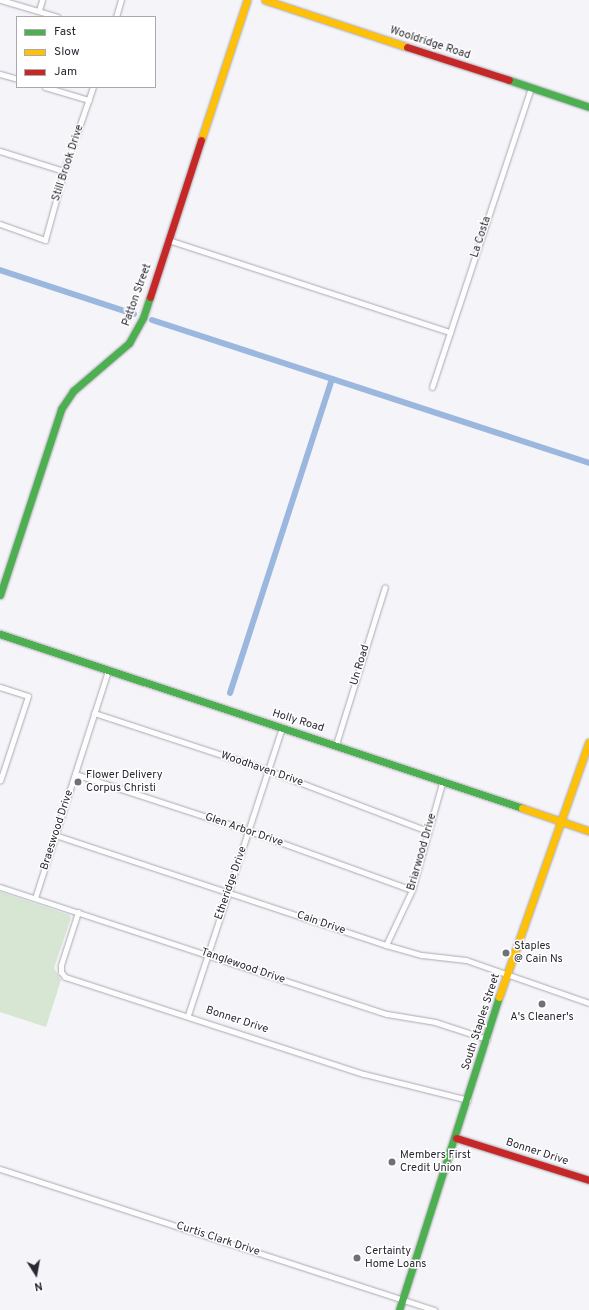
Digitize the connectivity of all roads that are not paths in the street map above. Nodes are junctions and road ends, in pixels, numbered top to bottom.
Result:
1 (1, 0) edge
2 (42, 0) edge
3 (121, 0) edge
4 (247, 0) edge
5 (265, 0) edge
6 (38, 10) junction
7 (55, 16) edge
8 (116, 16) edge
9 (0, 74) edge
10 (16, 79) edge
11 (48, 88) edge
12 (93, 88) edge
13 (531, 88) junction
14 (89, 100) junction
15 (589, 107) edge
16 (0, 151) edge
17 (64, 171) junction
18 (0, 224) edge
19 (168, 240) junction
20 (450, 332) junction
21 (432, 386) dead end
22 (385, 587) dead end
23 (0, 595) edge
24 (0, 634) edge
25 (108, 670) junction
26 (0, 687) edge
27 (94, 713) junction
28 (282, 728) junction
29 (589, 742) edge
30 (336, 744) junction
31 (267, 770) junction
32 (75, 774) junction
33 (443, 780) junction
34 (0, 781) edge
35 (562, 823) junction
36 (249, 831) junction
37 (428, 831) junction
38 (589, 831) edge
39 (55, 835) junction
40 (0, 887) edge
41 (412, 890) junction
42 (228, 891) junction
43 (35, 898) junction
44 (78, 912) junction
45 (386, 945) junction
46 (207, 953) junction
47 (508, 976) junction
48 (589, 1003) edge
49 (188, 1015) junction
50 (487, 1039) junction
51 (468, 1100) junction
52 (456, 1138) junction
53 (0, 1168) edge
54 (589, 1180) edge
55 (403, 1299) junction
56 (399, 1310) edge
57 (435, 1310) edge

1 - 6 street
2 - 6 street
3 - 8 street
4 - 19 main road, Patton Street
5 - 13 main road, Wooldridge Road
6 - 7 street
9 - 10 street
11 - 14 street
12 - 14 street, Still Brook Drive
13 - 15 main road, Wooldridge Road
13 - 20 street, La Costa
14 - 17 street, Still Brook Drive
16 - 17 street
17 - 18 street, Still Brook Drive
19 - 20 street
19 - 23 main road, Patton Street
20 - 21 street, La Costa
22 - 30 street, Un Road
24 - 25 main road, Holly Road
25 - 27 street, Braeswood Drive
25 - 28 main road, Holly Road
26 - 34 street
27 - 31 street, Woodhaven Drive
27 - 32 street, Braeswood Drive
28 - 30 main road, Holly Road
28 - 31 street, Etheridge Drive
29 - 35 main road, South Staples Street
30 - 33 main road, Holly Road
31 - 36 street, Etheridge Drive
31 - 37 street, Woodhaven Drive
32 - 36 street, Glen Arbor Drive
32 - 39 street, Braeswood Drive
33 - 35 main road, Holly Road
33 - 37 street, Briarwood Drive
35 - 38 main road, Holly Road
35 - 47 main road, South Staples Street
36 - 41 street, Glen Arbor Drive
36 - 42 street, Etheridge Drive
37 - 41 street, Briarwood Drive
39 - 42 street, Cain Drive
39 - 43 street, Braeswood Drive
40 - 43 street, Tanglewood Drive
41 - 45 street, Briarwood Drive
42 - 45 street, Cain Drive
42 - 46 street, Etheridge Drive
43 - 44 street, Tanglewood Drive
44 - 46 street, Tanglewood Drive
44 - 49 street, Bonner Drive
45 - 47 street, Cain Drive
46 - 49 street, Etheridge Drive
46 - 50 street, Tanglewood Drive
47 - 48 street, Cain Drive
47 - 50 main road, South Staples Street
49 - 51 street, Bonner Drive
50 - 51 main road, South Staples Street
51 - 52 main road, South Staples Street
52 - 54 main road, Bonner Drive
52 - 55 main road, South Staples Street
53 - 55 street, Curtis Clark Drive
55 - 56 main road, South Staples Street
55 - 57 street, Curtis Clark Drive

